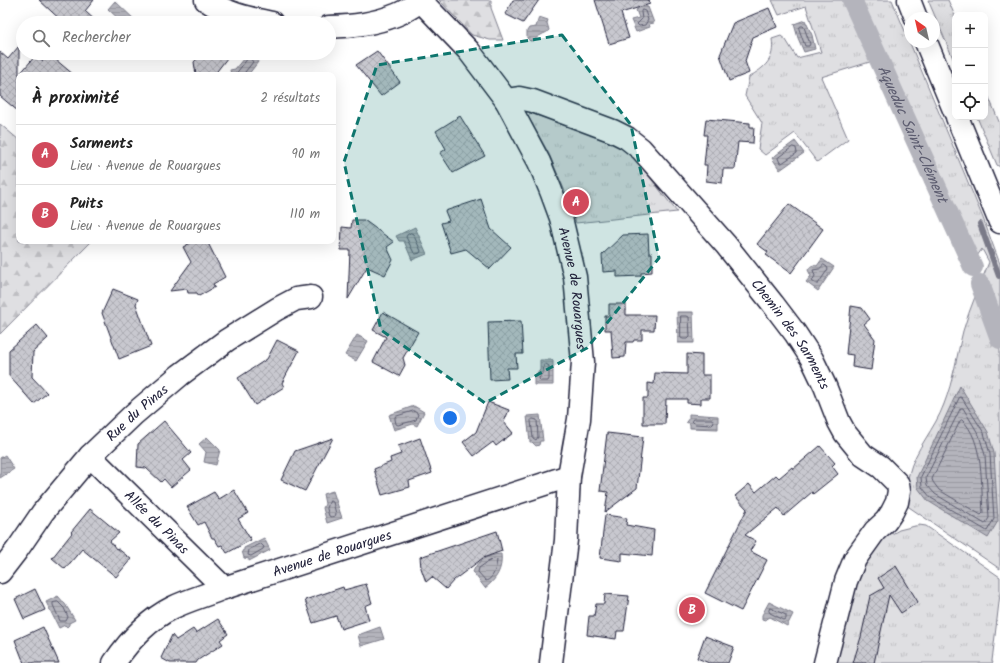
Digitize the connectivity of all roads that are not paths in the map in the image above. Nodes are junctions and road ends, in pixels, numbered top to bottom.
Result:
1 (206, 0) edge
2 (909, 0) edge
3 (420, 1) edge
4 (914, 12) edge
5 (240, 16) edge
6 (336, 27) edge
7 (928, 48) edge
8 (506, 100) junction
9 (952, 105) edge
10 (958, 120) edge
11 (1000, 222) edge
12 (311, 297) dead end
13 (90, 456) junction
14 (569, 476) junction
15 (0, 572) edge
16 (224, 588) junction
17 (114, 663) edge
18 (551, 663) edge
19 (824, 663) edge

1 - 5 street
2 - 4 street
3 - 6 street
3 - 8 street, Avenue de Rouargues
7 - 9 street
8 - 14 street, Avenue de Rouargues
8 - 19 street, Chemin des Sarments
10 - 11 street
12 - 13 street, Rue du Pinas
13 - 15 street, Rue du Pinas
13 - 16 street, Allée du Pinas
14 - 16 street, Avenue de Rouargues
14 - 18 street, Avenue de Rouargues
16 - 17 street, Avenue de Rouargues

